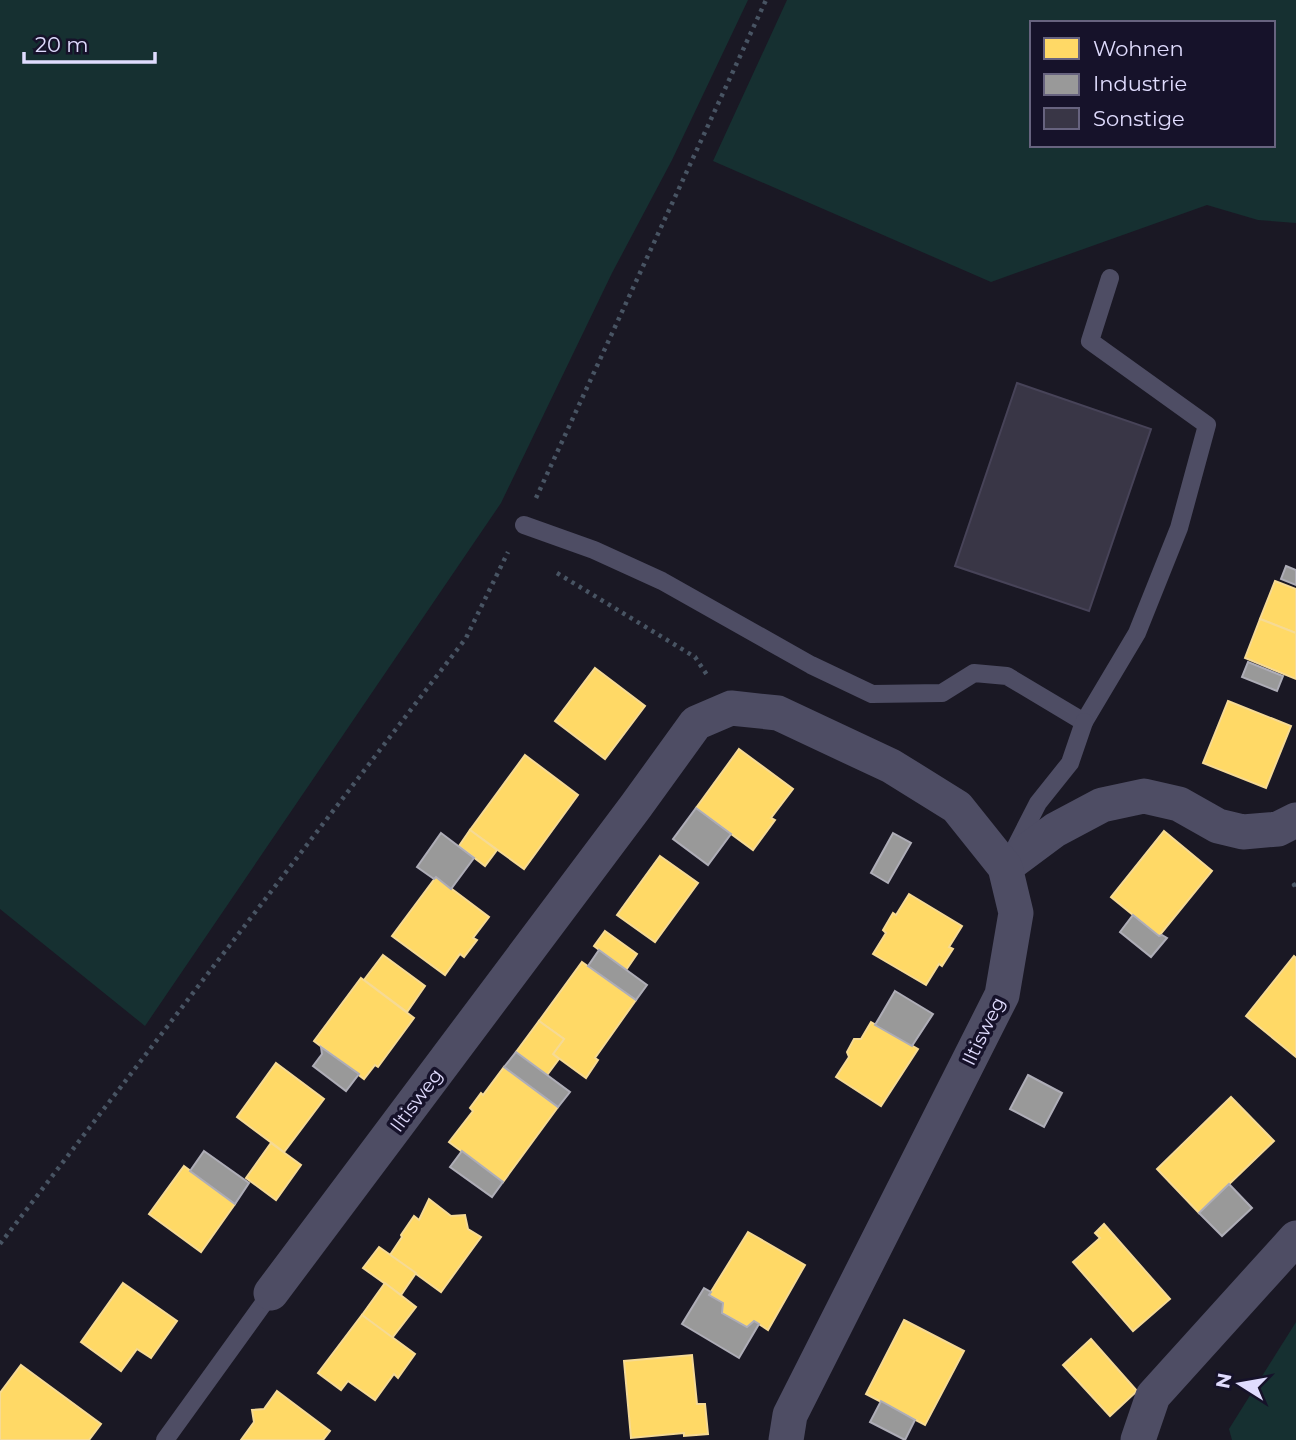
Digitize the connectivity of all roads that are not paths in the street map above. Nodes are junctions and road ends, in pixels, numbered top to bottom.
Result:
1 (1110, 278) dead end
2 (524, 525) road end
3 (1084, 722) junction
4 (1296, 820) edge
5 (1005, 867) junction
6 (1296, 1238) edge
7 (271, 1293) joint
8 (165, 1440) edge
9 (786, 1440) edge
10 (1138, 1440) edge

1 - 3 lane
2 - 3 lane
3 - 5 lane
4 - 5 street
5 - 7 street, Iltisweg
5 - 9 street, Iltisweg
6 - 10 street
7 - 8 lane, Iltisweg

